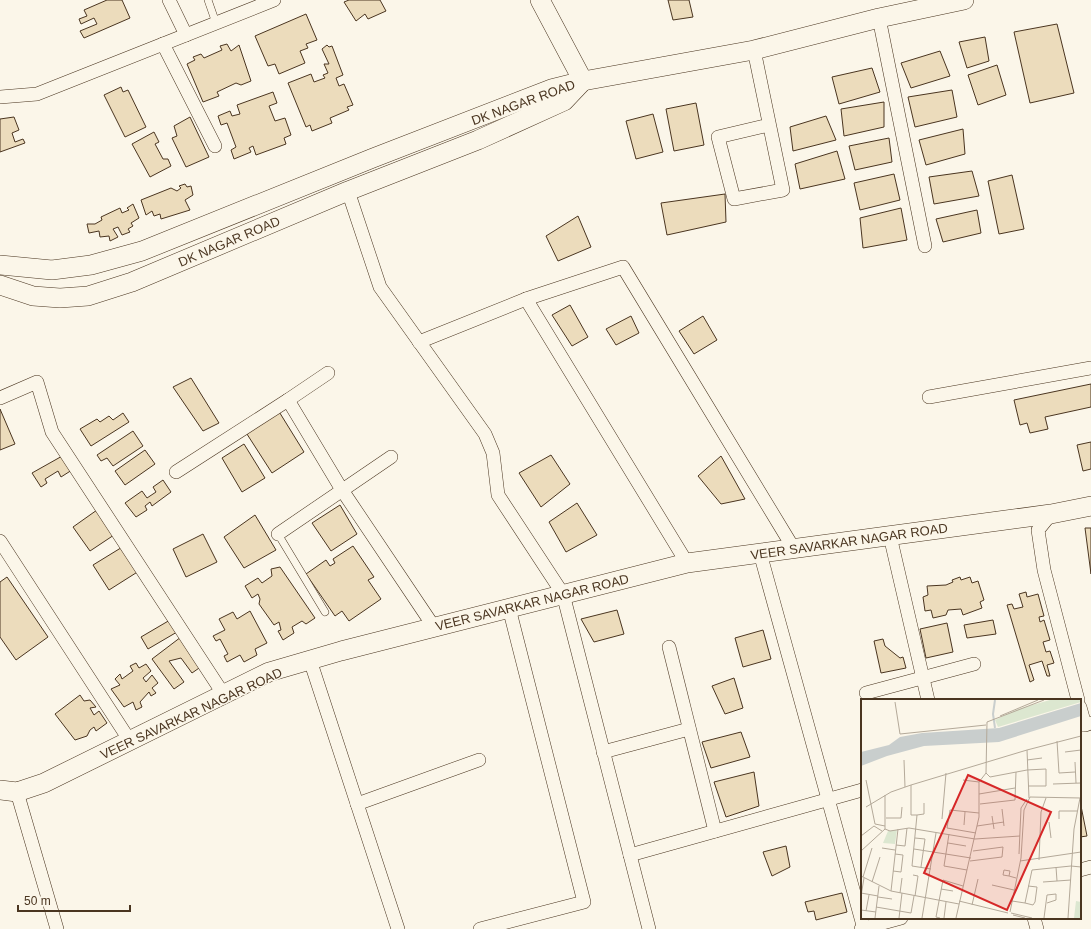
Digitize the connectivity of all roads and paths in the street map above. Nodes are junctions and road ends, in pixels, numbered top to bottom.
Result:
1 (169, 0) edge
2 (208, 0) edge
3 (540, 0) edge
4 (964, 0) edge
5 (267, 1) edge
6 (879, 18) junction
7 (216, 23) junction
8 (186, 35) junction
9 (163, 44) junction
10 (754, 50) junction
11 (584, 81) junction
12 (0, 97) edge
13 (770, 126) junction
14 (215, 146) dead end
15 (348, 191) junction
16 (925, 246) dead end
17 (0, 265) edge
18 (0, 286) edge
19 (526, 299) junction
20 (419, 342) junction
21 (1091, 368) edge
22 (328, 373) dead end
23 (928, 397) dead end
24 (0, 398) edge
25 (288, 400) junction
26 (391, 458) dead end
27 (176, 472) dead end
28 (342, 490) junction
29 (1091, 506) edge
30 (1051, 514) junction
31 (278, 534) joint
32 (890, 536) junction
33 (0, 541) edge
34 (794, 549) junction
35 (760, 553) junction
36 (687, 563) junction
37 (563, 594) junction
38 (509, 608) junction
39 (325, 612) dead end
40 (434, 627) junction
41 (669, 647) dead end
42 (310, 660) junction
43 (974, 664) dead end
44 (923, 678) junction
45 (866, 693) dead end
46 (224, 695) junction
47 (928, 699) edge
48 (1078, 699) edge
49 (1081, 711) edge
50 (1085, 725) edge
51 (690, 728) junction
52 (130, 741) junction
53 (604, 752) junction
54 (479, 760) dead end
55 (861, 790) edge
56 (8, 791) edge
57 (828, 799) junction
58 (357, 804) junction
59 (716, 831) junction
60 (630, 855) junction
61 (1091, 867) edge
62 (1081, 870) edge
63 (898, 919) edge
64 (1034, 919) edge
65 (56, 929) edge
66 (398, 929) edge
67 (480, 929) edge
68 (649, 929) edge
69 (863, 929) edge
70 (1037, 929) edge

1 - 8 street
2 - 7 lane
3 - 11 main road
4 - 6 main road
5 - 7 street
6 - 10 main road
6 - 16 street
7 - 8 street
8 - 9 street
9 - 12 street
9 - 14 street
10 - 11 main road
10 - 13 street
11 - 15 main road, DK NAGAR ROAD
11 - 17 main road, DK NAGAR ROAD
13 - 13 street
15 - 18 main road, DK NAGAR ROAD
15 - 20 street
19 - 20 street
19 - 34 street
19 - 36 street
20 - 37 street
21 - 23 street
22 - 25 street
24 - 46 street
25 - 27 street
25 - 28 street
26 - 28 street
28 - 31 street
28 - 40 street
29 - 30 main road, VEER SAVARKAR NAGAR ROAD
30 - 32 main road, VEER SAVARKAR NAGAR ROAD
30 - 48 street
31 - 39 lane
32 - 34 main road, VEER SAVARKAR NAGAR ROAD
32 - 44 street
33 - 52 street
34 - 35 main road, VEER SAVARKAR NAGAR ROAD
35 - 36 main road, VEER SAVARKAR NAGAR ROAD
35 - 57 street
36 - 37 main road, VEER SAVARKAR NAGAR ROAD
37 - 38 main road, VEER SAVARKAR NAGAR ROAD
37 - 53 street
38 - 40 main road, VEER SAVARKAR NAGAR ROAD
38 - 67 street
40 - 42 main road, VEER SAVARKAR NAGAR ROAD
41 - 51 street
42 - 46 main road, VEER SAVARKAR NAGAR ROAD
42 - 58 street
43 - 44 street
44 - 45 street
44 - 47 street
46 - 52 main road, VEER SAVARKAR NAGAR ROAD
49 - 50 street
51 - 53 street
51 - 59 street
52 - 56 main road, VEER SAVARKAR NAGAR ROAD
53 - 60 street
54 - 58 street
55 - 57 street
56 - 65 street
57 - 59 street
57 - 69 street
58 - 66 street
59 - 60 street
60 - 68 street
61 - 62 street
63 - 69 street
64 - 70 street

